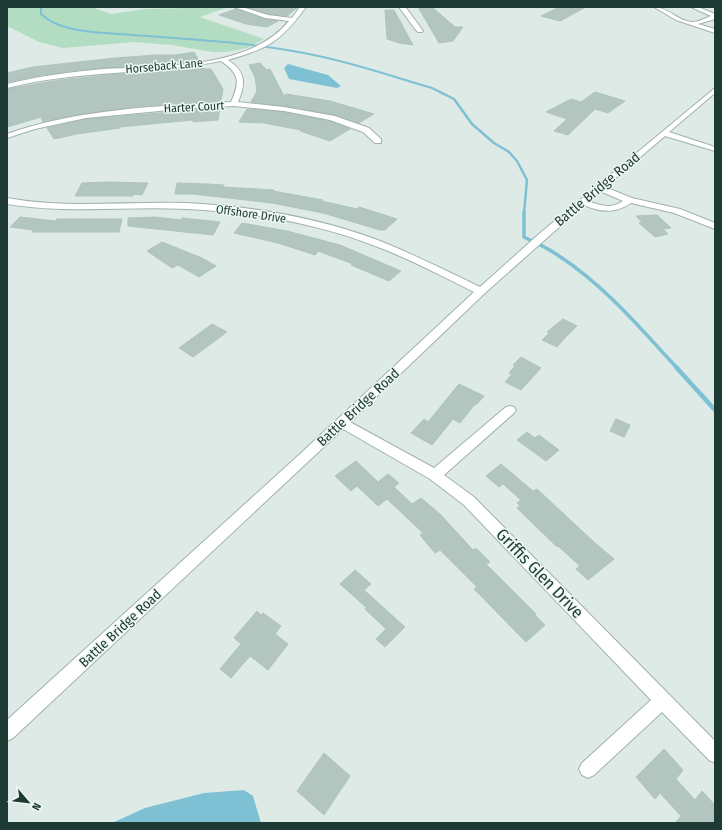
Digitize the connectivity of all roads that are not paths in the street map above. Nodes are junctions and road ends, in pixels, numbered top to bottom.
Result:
1 (237, 7) edge
2 (303, 7) edge
3 (402, 7) edge
4 (657, 7) edge
5 (694, 7) edge
6 (715, 16) edge
7 (293, 20) junction
8 (691, 24) junction
9 (420, 31) dead end
10 (715, 31) edge
11 (222, 59) junction
12 (7, 86) edge
13 (715, 90) edge
14 (234, 104) junction
15 (664, 133) junction
16 (7, 136) edge
17 (378, 140) dead end
18 (715, 149) edge
19 (599, 188) junction
20 (629, 200) junction
21 (7, 201) edge
22 (582, 202) junction
23 (715, 226) edge
24 (481, 291) junction
25 (510, 410) dead end
26 (341, 422) junction
27 (435, 475) junction
28 (663, 700) junction
29 (7, 732) edge
30 (715, 754) edge
31 (588, 769) dead end

1 - 7 street
2 - 7 street, Horseback Lane
3 - 9 street
4 - 8 street
5 - 6 street
6 - 8 street
7 - 11 street, Horseback Lane
8 - 10 street
11 - 12 street, Horseback Lane
11 - 14 street
13 - 15 street, Battle Bridge Road
14 - 16 street, Harter Court
14 - 17 street, Harter Court
15 - 18 street
15 - 19 street, Battle Bridge Road
19 - 20 street
19 - 22 street, Battle Bridge Road
20 - 22 street
20 - 23 street
21 - 24 street, Offshore Drive
22 - 24 street, Battle Bridge Road
24 - 26 street, Battle Bridge Road
25 - 27 street
26 - 27 street, Griffis Glen Drive
26 - 29 street, Battle Bridge Road
27 - 28 street, Griffis Glen Drive
28 - 30 street, Griffis Glen Drive
28 - 31 street

